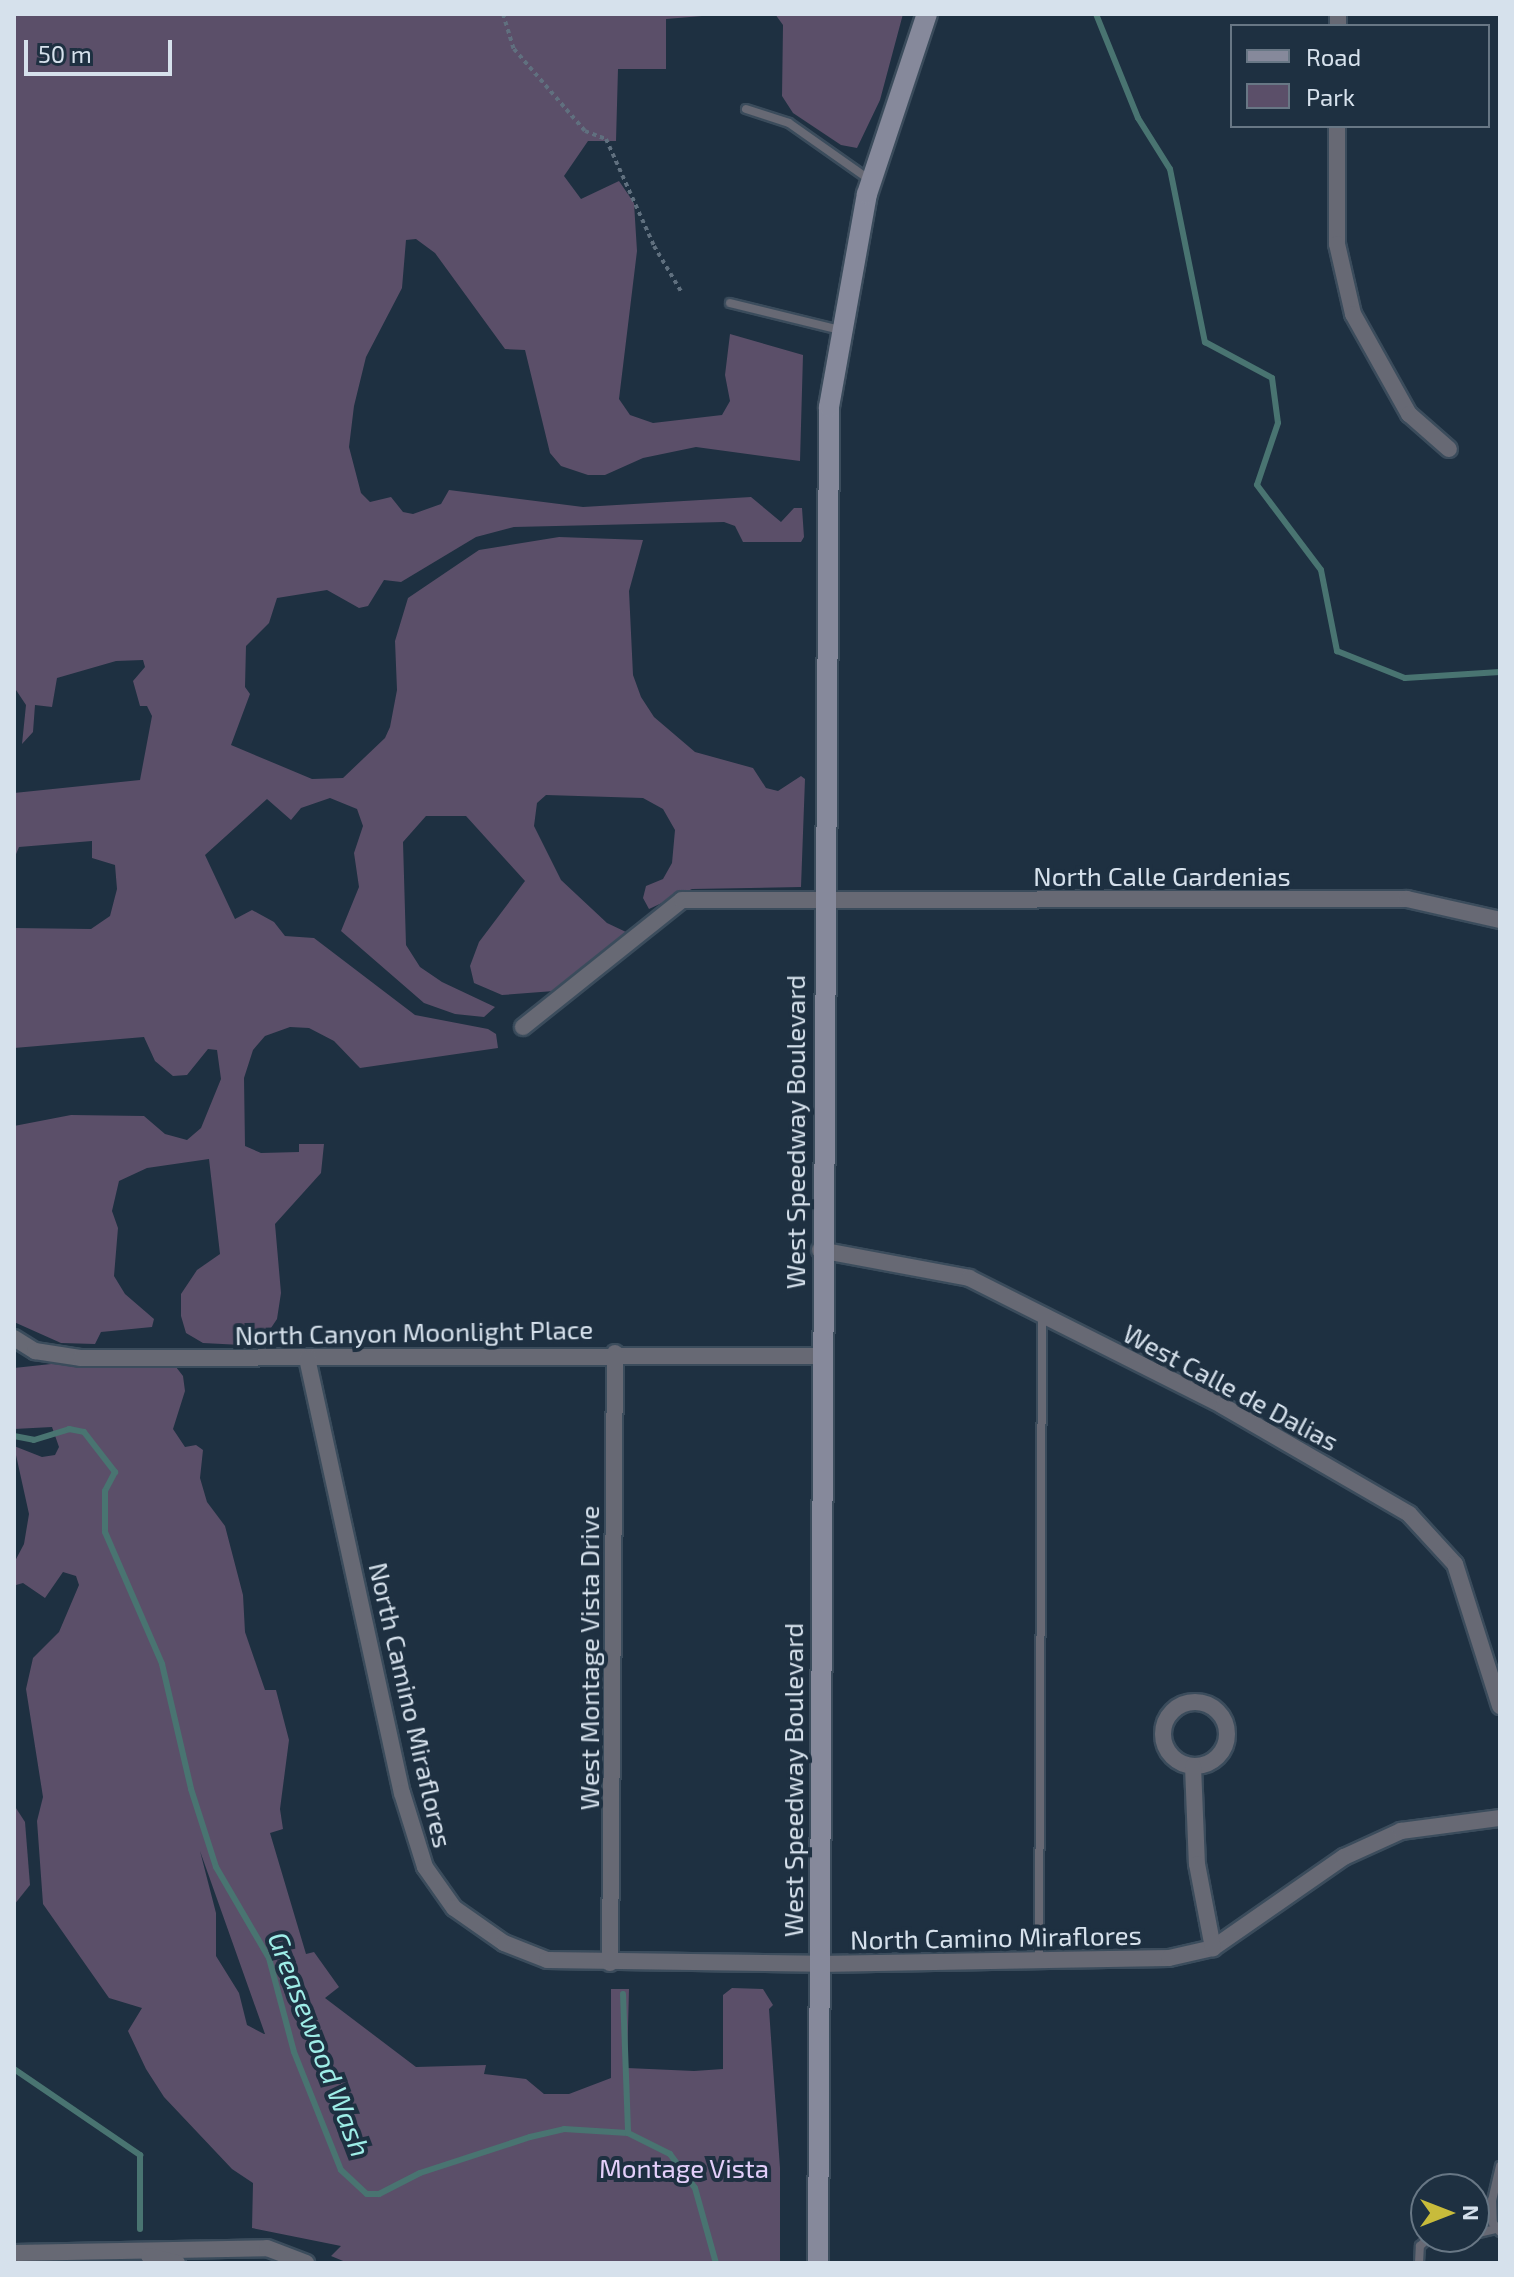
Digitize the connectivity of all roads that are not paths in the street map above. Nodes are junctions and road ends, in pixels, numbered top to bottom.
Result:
1 (927, 14) edge
2 (746, 109) dead end
3 (1337, 128) edge
4 (871, 180) junction
5 (730, 303) dead end
6 (840, 330) junction
7 (1449, 449) dead end
8 (822, 900) junction
9 (1500, 920) edge
10 (523, 1027) dead end
11 (820, 1250) junction
12 (1042, 1314) junction
13 (14, 1338) edge
14 (615, 1353) junction
15 (820, 1356) junction
16 (307, 1358) junction
17 (1500, 1706) edge
18 (1193, 1766) dead end
19 (1500, 1818) edge
20 (1213, 1948) junction
21 (1039, 1960) junction
22 (610, 1963) junction
23 (819, 1964) junction
24 (1500, 2166) edge
25 (1498, 2230) edge
26 (267, 2248) junction
27 (128, 2251) junction
28 (14, 2253) edge
29 (177, 2263) edge
30 (253, 2263) edge
31 (306, 2263) edge
32 (818, 2263) edge

1 - 4 main road, West Speedway Boulevard
2 - 4 lane
3 - 7 street
4 - 6 main road, West Speedway Boulevard
5 - 6 lane
6 - 8 main road, West Speedway Boulevard
8 - 9 street, North Calle Gardenias
8 - 10 street, North Calle Gardenias
8 - 11 main road, West Speedway Boulevard
11 - 12 street, West Calle de Dalias
11 - 15 main road, West Speedway Boulevard
12 - 17 street, West Calle de Dalias
12 - 21 lane
13 - 16 street, North Canyon Moonlight Place
14 - 15 street, North Canyon Moonlight Place
14 - 16 street, North Canyon Moonlight Place
14 - 22 street, West Montage Vista Drive
15 - 23 main road, West Speedway Boulevard
16 - 22 street, North Camino Miraflores
18 - 20 street
19 - 20 street, North Camino Miraflores
20 - 21 street, North Camino Miraflores
21 - 23 street, North Camino Miraflores
22 - 23 street, North Camino Miraflores
23 - 32 main road, West Speedway Boulevard
24 - 25 lane
26 - 27 street
26 - 30 street
26 - 31 street
27 - 28 street
27 - 29 street

